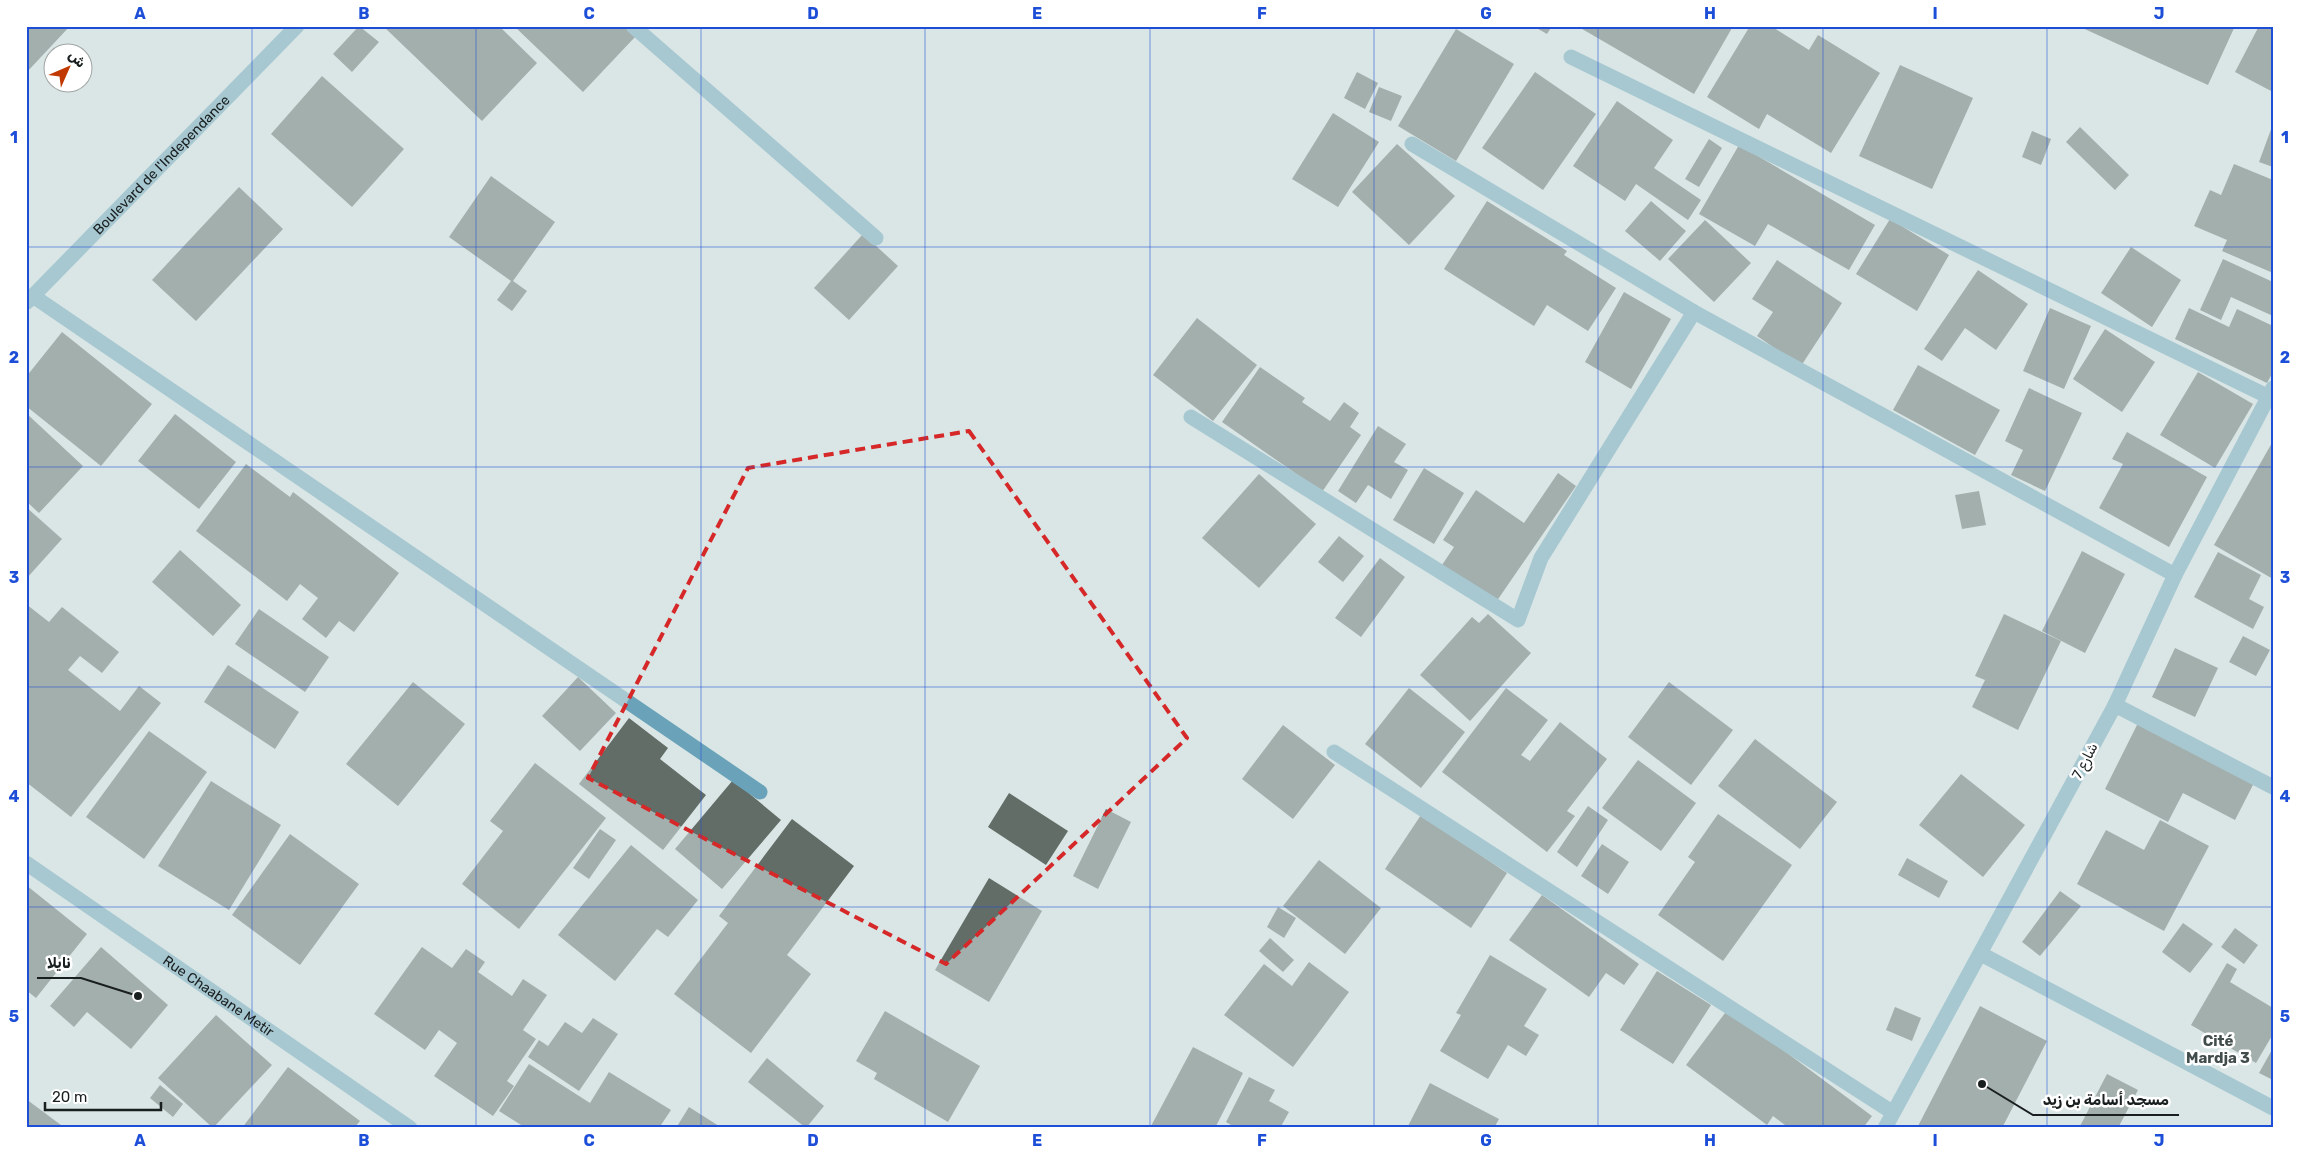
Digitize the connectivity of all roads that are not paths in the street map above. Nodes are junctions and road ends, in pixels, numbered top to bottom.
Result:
1 (297, 26) edge
2 (633, 26) edge
3 (1571, 57) dead end
4 (1412, 144) dead end
5 (876, 238) dead end
6 (30, 300) edge
7 (1694, 312) junction
8 (2270, 392) edge
9 (1191, 417) dead end
10 (2175, 575) junction
11 (2115, 705) junction
12 (1334, 752) dead end
13 (2273, 787) edge
14 (760, 792) dead end
15 (26, 862) edge
16 (1980, 954) junction
17 (2273, 1108) edge
18 (1892, 1112) junction
19 (410, 1128) edge
20 (1885, 1128) edge

1 - 6 street, Boulevard de l'Independance
2 - 5 street
3 - 8 street
4 - 7 street
6 - 14 street
7 - 9 street
7 - 10 street
8 - 10 street, شارع 7
10 - 11 street, شارع 7
11 - 13 street
11 - 16 street, شارع 7
12 - 18 street
15 - 19 street, Rue Chaabane Metir
16 - 17 street
16 - 18 street, شارع 7
18 - 20 street, شارع 7

